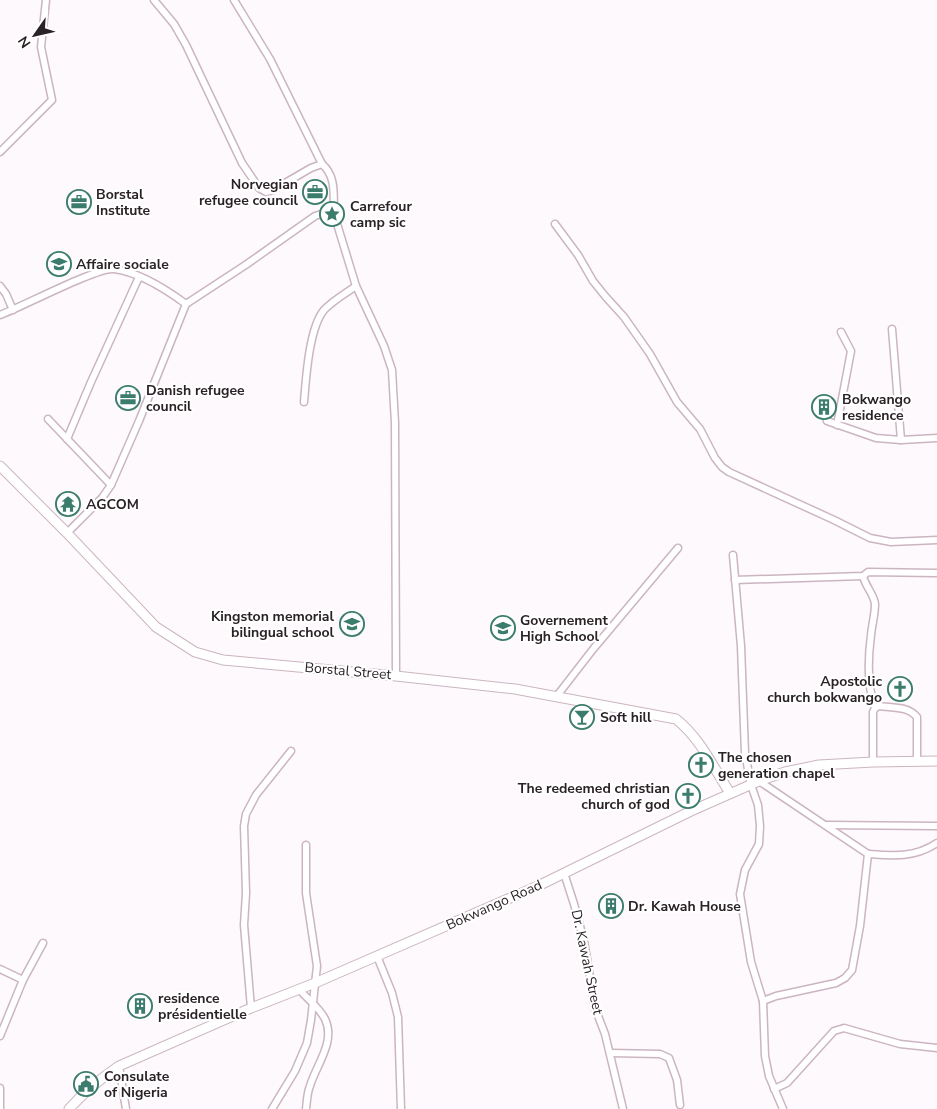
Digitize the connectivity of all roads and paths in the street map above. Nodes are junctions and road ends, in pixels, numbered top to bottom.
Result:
1 (46, 0) edge
2 (154, 0) edge
3 (234, 0) edge
4 (0, 152) edge
5 (322, 164) junction
6 (334, 214) junction
7 (555, 224) dead end
8 (139, 277) junction
9 (0, 286) edge
10 (356, 286) junction
11 (186, 304) junction
12 (13, 310) junction
13 (0, 315) edge
14 (892, 329) dead end
15 (841, 332) dead end
16 (304, 402) dead end
17 (48, 419) dead end
18 (827, 421) dead end
19 (837, 424) junction
20 (937, 438) edge
21 (67, 439) junction
22 (901, 440) junction
23 (0, 466) edge
24 (111, 485) junction
25 (67, 533) junction
26 (937, 540) edge
27 (678, 548) dead end
28 (733, 555) dead end
29 (937, 573) edge
30 (863, 576) junction
31 (735, 580) junction
32 (396, 676) junction
33 (556, 697) junction
34 (875, 708) junction
35 (291, 751) dead end
36 (917, 760) junction
37 (937, 761) edge
38 (873, 762) junction
39 (755, 783) junction
40 (730, 793) junction
41 (824, 824) junction
42 (937, 826) edge
43 (937, 843) edge
44 (306, 845) dead end
45 (868, 854) junction
46 (564, 873) junction
47 (43, 943) dead end
48 (377, 956) junction
49 (0, 969) edge
50 (23, 980) junction
51 (315, 983) junction
52 (298, 989) junction
53 (764, 1001) junction
54 (312, 1003) junction
55 (251, 1008) junction
56 (0, 1036) edge
57 (937, 1048) edge
58 (610, 1053) junction
59 (119, 1066) junction
60 (0, 1088) edge
61 (774, 1089) junction
62 (680, 1105) dead end
63 (0, 1109) edge
64 (69, 1109) edge
65 (126, 1109) edge
66 (272, 1109) edge
67 (306, 1109) edge
68 (401, 1109) edge
69 (623, 1109) edge
70 (783, 1109) edge

1 - 4 street
2 - 5 street
3 - 5 street
5 - 6 street
6 - 10 street
6 - 11 street
7 - 26 street
8 - 11 street
8 - 12 street
8 - 21 street
9 - 12 street
10 - 16 street
10 - 32 street
11 - 24 street
12 - 13 street
14 - 22 street
15 - 19 street
17 - 21 street
18 - 19 street
19 - 22 street
20 - 22 street
21 - 24 street
23 - 25 street, Borstal Street
24 - 25 street
25 - 32 street, Borstal Street
27 - 33 street
28 - 31 street
29 - 30 street
30 - 31 street
30 - 34 street
31 - 39 street
32 - 33 street, Borstal Street
33 - 40 street, Borstal Street
34 - 36 street
34 - 38 street
35 - 55 street
36 - 37 street, Bokwango Road
36 - 38 street, Bokwango Road
38 - 39 street, Bokwango Road
39 - 40 street, Bokwango Road
39 - 41 street
39 - 53 street
40 - 46 street, Bokwango Road
41 - 42 street
41 - 45 street
43 - 45 street
44 - 51 street
45 - 53 street
46 - 48 street, Bokwango Road
46 - 58 street, Dr. Kawah Street
47 - 50 street
48 - 51 street, Bokwango Road
48 - 68 street
49 - 50 street
50 - 56 street
51 - 52 street, Bokwango Road
51 - 54 street
52 - 54 street
52 - 55 street, Bokwango Road
53 - 61 street
54 - 66 street
54 - 67 street
55 - 59 street, Bokwango Road
57 - 61 street
58 - 62 street
58 - 69 street, Dr. Kawah Street
59 - 64 street, Bokwango Road
59 - 65 street
60 - 63 street
61 - 70 street

